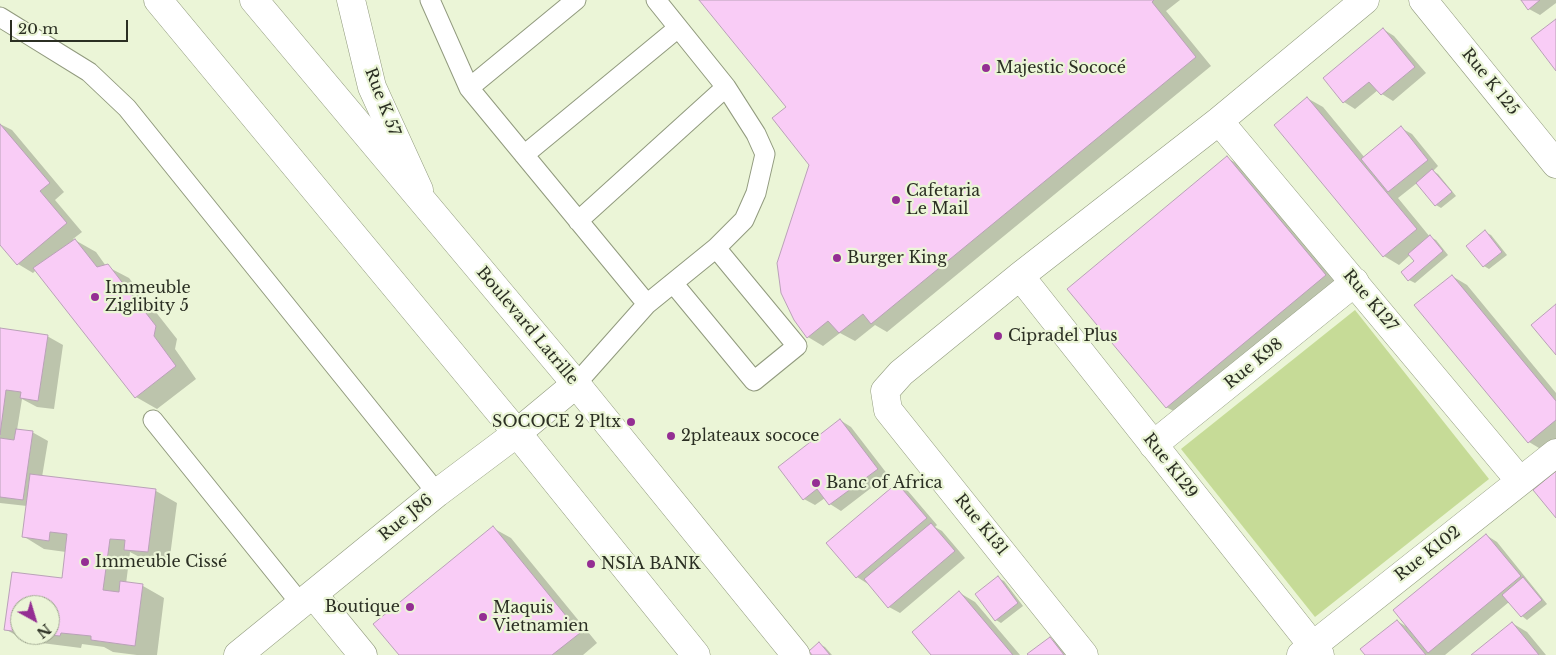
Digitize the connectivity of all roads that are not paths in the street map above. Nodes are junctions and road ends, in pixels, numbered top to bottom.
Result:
1 (158, 0) edge
2 (254, 0) edge
3 (351, 0) edge
4 (576, 0) edge
5 (656, 0) edge
6 (1365, 0) edge
7 (1424, 0) edge
8 (432, 1) edge
9 (0, 17) edge
10 (678, 28) junction
11 (726, 87) junction
12 (469, 88) junction
13 (1219, 121) junction
14 (524, 155) junction
15 (1556, 164) edge
16 (424, 201) junction
17 (578, 221) junction
18 (716, 248) junction
19 (1020, 276) junction
20 (1355, 282) junction
21 (673, 283) junction
22 (647, 304) junction
23 (576, 384) junction
24 (153, 420) dead end
25 (517, 433) junction
26 (1153, 445) junction
27 (1556, 453) edge
28 (1520, 481) junction
29 (437, 493) junction
30 (307, 599) junction
31 (1311, 652) edge
32 (238, 655) edge
33 (364, 655) edge
34 (696, 655) edge
35 (796, 655) edge
36 (1084, 655) edge

1 - 25 street
2 - 16 street, Boulevard Latrille
3 - 16 street, Rue K 57
4 - 12 lane
5 - 10 lane
6 - 13 street
7 - 15 street, Rue K 125
8 - 12 lane
9 - 29 lane
10 - 11 lane
10 - 14 lane
11 - 17 lane
11 - 18 lane
12 - 14 lane
13 - 19 street
13 - 20 street, Rue K127
14 - 17 lane
16 - 23 street, Boulevard Latrille
17 - 22 lane
18 - 21 lane
18 - 21 lane
19 - 26 street, Rue K129
19 - 36 street, Rue K131
20 - 26 street, Rue K98
20 - 28 street, Rue K127
21 - 22 lane
22 - 23 lane
23 - 25 street, Rue J86
23 - 35 street, Boulevard Latrille
24 - 30 lane
25 - 29 street, Rue J86
25 - 34 street
26 - 31 street, Rue K129
27 - 28 street, Rue K102
28 - 31 street, Rue K102
29 - 30 street, Rue J86
30 - 32 street, Rue J86
30 - 33 street

